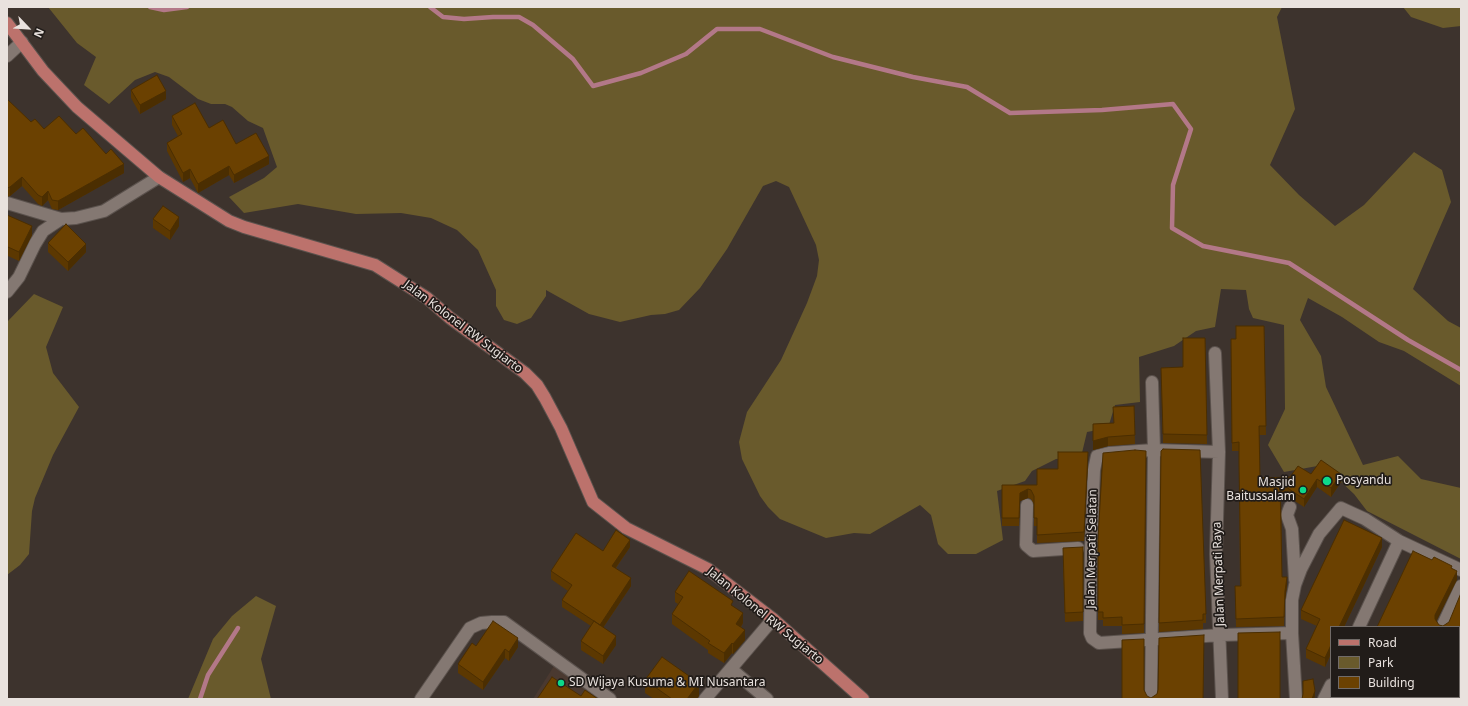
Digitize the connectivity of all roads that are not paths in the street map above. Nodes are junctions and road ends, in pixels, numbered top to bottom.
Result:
1 (7, 23) edge
2 (22, 42) junction
3 (7, 56) edge
4 (159, 177) junction
5 (7, 203) edge
6 (61, 219) junction
7 (7, 292) edge
8 (1215, 353) dead end
9 (1152, 382) dead end
10 (1154, 450) junction
11 (1219, 452) junction
12 (1027, 505) dead end
13 (1290, 507) dead end
14 (1399, 541) junction
15 (1092, 548) junction
16 (1461, 570) edge
17 (1295, 585) junction
18 (1461, 586) edge
19 (773, 619) junction
20 (1359, 626) edge
21 (1442, 626) edge
22 (1292, 633) junction
23 (1221, 634) junction
24 (1152, 638) junction
25 (731, 669) junction
26 (1330, 687) edge
27 (421, 699) edge
28 (610, 699) edge
29 (705, 699) edge
30 (767, 699) edge
31 (863, 699) edge
32 (1151, 699) edge
33 (1222, 699) edge
34 (1296, 699) edge
35 (1324, 699) edge

1 - 2 main road, Jalan Kolonel RW Sugiarto
2 - 3 street
2 - 4 main road, Jalan Kolonel RW Sugiarto
4 - 6 street
4 - 19 main road, Jalan Kolonel RW Sugiarto
5 - 6 street
6 - 7 street
8 - 11 street, Jalan Merpati Raya
9 - 10 street
10 - 11 street, Jalan Merpati Selatan
10 - 15 street, Jalan Merpati Selatan
10 - 24 street
11 - 23 street, Jalan Merpati Raya
12 - 15 street
13 - 17 street
14 - 16 street
14 - 17 street
14 - 20 street
15 - 24 street, Jalan Merpati Selatan
17 - 22 street
18 - 21 street
19 - 25 street
19 - 31 main road, Jalan Kolonel RW Sugiarto
22 - 23 street, Jalan Merpati Selatan
22 - 34 street
23 - 24 street, Jalan Merpati Selatan
23 - 33 street, Jalan Merpati Raya
24 - 32 street
25 - 29 street
25 - 30 street
26 - 35 street
27 - 28 street

